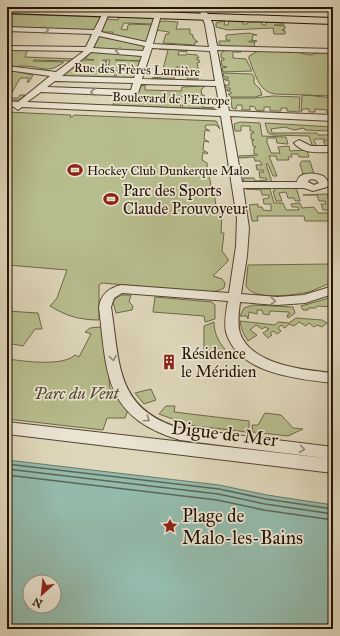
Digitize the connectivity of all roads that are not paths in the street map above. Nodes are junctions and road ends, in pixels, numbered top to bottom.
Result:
1 (201, 7) edge
2 (11, 10) edge
3 (105, 14) junction
4 (158, 16) junction
5 (207, 18) junction
6 (333, 22) edge
7 (7, 29) edge
8 (97, 32) junction
9 (7, 48) edge
10 (148, 48) junction
11 (213, 48) junction
12 (89, 49) junction
13 (333, 51) edge
14 (7, 68) edge
15 (55, 77) junction
16 (138, 82) junction
17 (219, 84) junction
18 (38, 89) junction
19 (7, 105) edge
20 (19, 106) junction
21 (225, 115) junction
22 (333, 120) edge
23 (299, 143) dead end
24 (333, 149) edge
25 (238, 185) junction
26 (304, 185) dead end
27 (333, 290) edge
28 (234, 298) junction
29 (333, 378) edge
30 (7, 428) edge
31 (333, 452) edge
32 (333, 466) edge

1 - 5 street
2 - 3 main road
3 - 4 main road
3 - 8 street
4 - 5 main road
4 - 10 street
5 - 6 main road
5 - 11 street
7 -> 8 street
8 - 10 street
8 - 12 street
9 - 12 street
10 - 11 street
10 -> 12 street
10 - 16 street
11 - 13 street
11 - 17 street
12 - 15 street
14 - 15 street, Rue des Frères Lumière
15 - 16 street, Rue des Frères Lumière
15 - 18 street
16 - 17 street, Rue des Frères Lumière
16 -> 18 street
17 - 21 street
18 - 20 street
19 - 20 street, Boulevard de l'Europe
20 - 21 street, Boulevard de l'Europe
21 - 22 street, Boulevard de l'Europe
21 - 25 street
23 - 24 street
25 - 26 street
25 - 28 street
28 -> 27 street
28 - 29 street
28 -> 31 street, Digue de Mer
30 - 32 street, Digue de Mer

